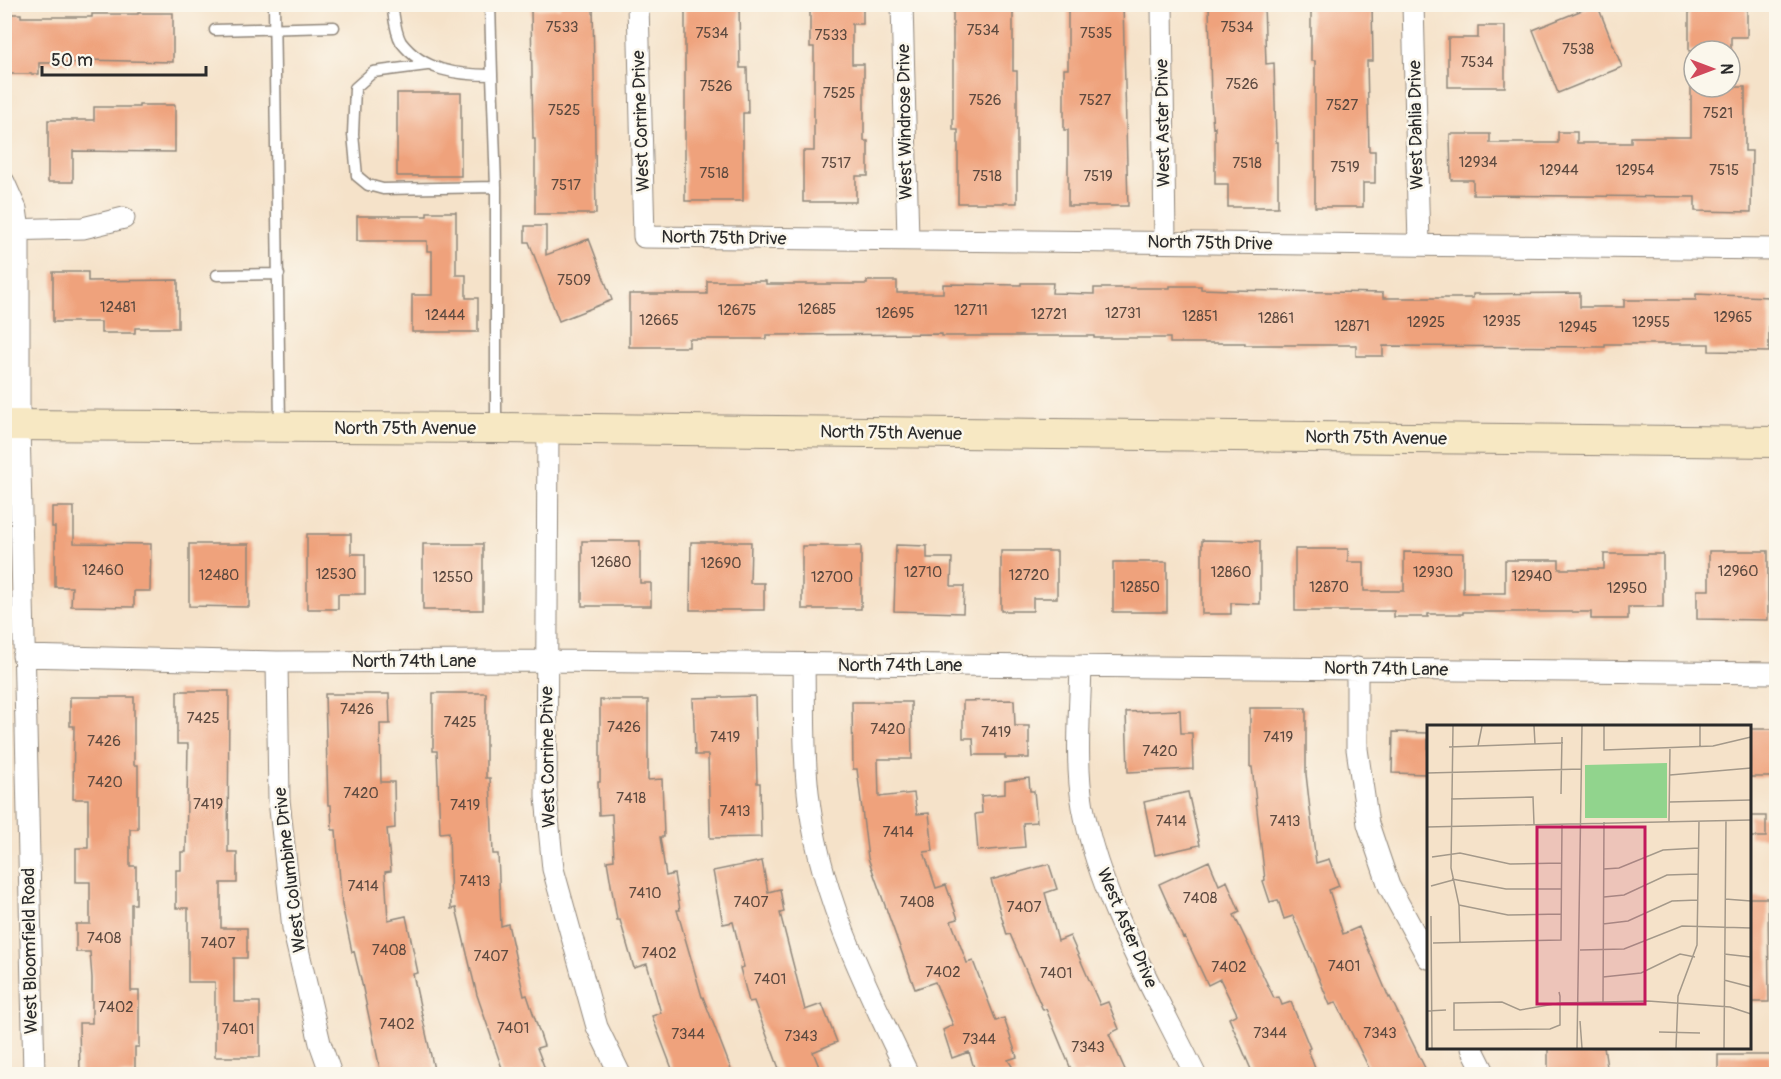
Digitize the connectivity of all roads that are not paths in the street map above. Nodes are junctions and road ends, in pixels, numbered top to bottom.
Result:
1 (274, 4) edge
2 (392, 4) edge
3 (490, 4) edge
4 (638, 4) edge
5 (903, 4) edge
6 (1162, 4) edge
7 (1413, 4) edge
8 (334, 27) dead end
9 (274, 29) junction
10 (214, 30) dead end
11 (427, 65) junction
12 (492, 75) junction
13 (4, 182) edge
14 (496, 187) junction
15 (123, 218) dead end
16 (12, 230) edge
17 (644, 237) joint
18 (908, 240) junction
19 (1164, 242) junction
20 (1419, 245) junction
21 (1776, 249) edge
22 (279, 274) junction
23 (218, 275) dead end
24 (12, 425) edge
25 (280, 427) junction
26 (496, 428) junction
27 (548, 429) junction
28 (1776, 442) edge
29 (23, 656) junction
30 (546, 661) junction
31 (278, 662) junction
32 (804, 664) junction
33 (1081, 666) junction
34 (1357, 668) junction
35 (1776, 673) edge
36 (1427, 956) edge
37 (1473, 1049) edge
38 (34, 1074) edge
39 (332, 1074) edge
40 (620, 1074) edge
41 (908, 1074) edge
42 (1195, 1074) edge
43 (1485, 1074) edge

1 - 9 lane
2 - 11 lane
3 - 12 lane
4 - 17 street, West Corrine Drive
5 - 18 street, West Windrose Drive
6 - 19 street, West Aster Drive
7 - 20 street, West Dahlia Drive
8 - 9 lane
9 - 10 lane
9 - 22 lane
11 - 12 lane
11 - 14 lane
12 - 14 lane
13 - 16 street, West Bloomfield Road
14 - 26 lane
15 - 16 street
16 - 24 street, West Bloomfield Road
17 - 18 street, North 75th Drive
18 - 19 street, North 75th Drive
19 - 20 street, North 75th Drive
20 - 21 street, North 75th Drive
22 - 23 lane
22 - 25 lane
24 - 25 main road, North 75th Avenue
24 - 29 street, West Bloomfield Road
25 - 26 main road, North 75th Avenue
26 - 27 main road, North 75th Avenue
27 - 28 main road, North 75th Avenue
27 - 30 street, West Corrine Drive
29 - 31 street, North 74th Lane
29 - 38 street, West Bloomfield Road
30 - 31 street, North 74th Lane
30 - 32 street, North 74th Lane
30 - 40 street, West Corrine Drive
31 - 39 street, West Columbine Drive
32 - 33 street, North 74th Lane
32 - 41 street
33 - 34 street, North 74th Lane
33 - 42 street, West Aster Drive
34 - 35 street, North 74th Lane
34 - 36 street
37 - 43 street

